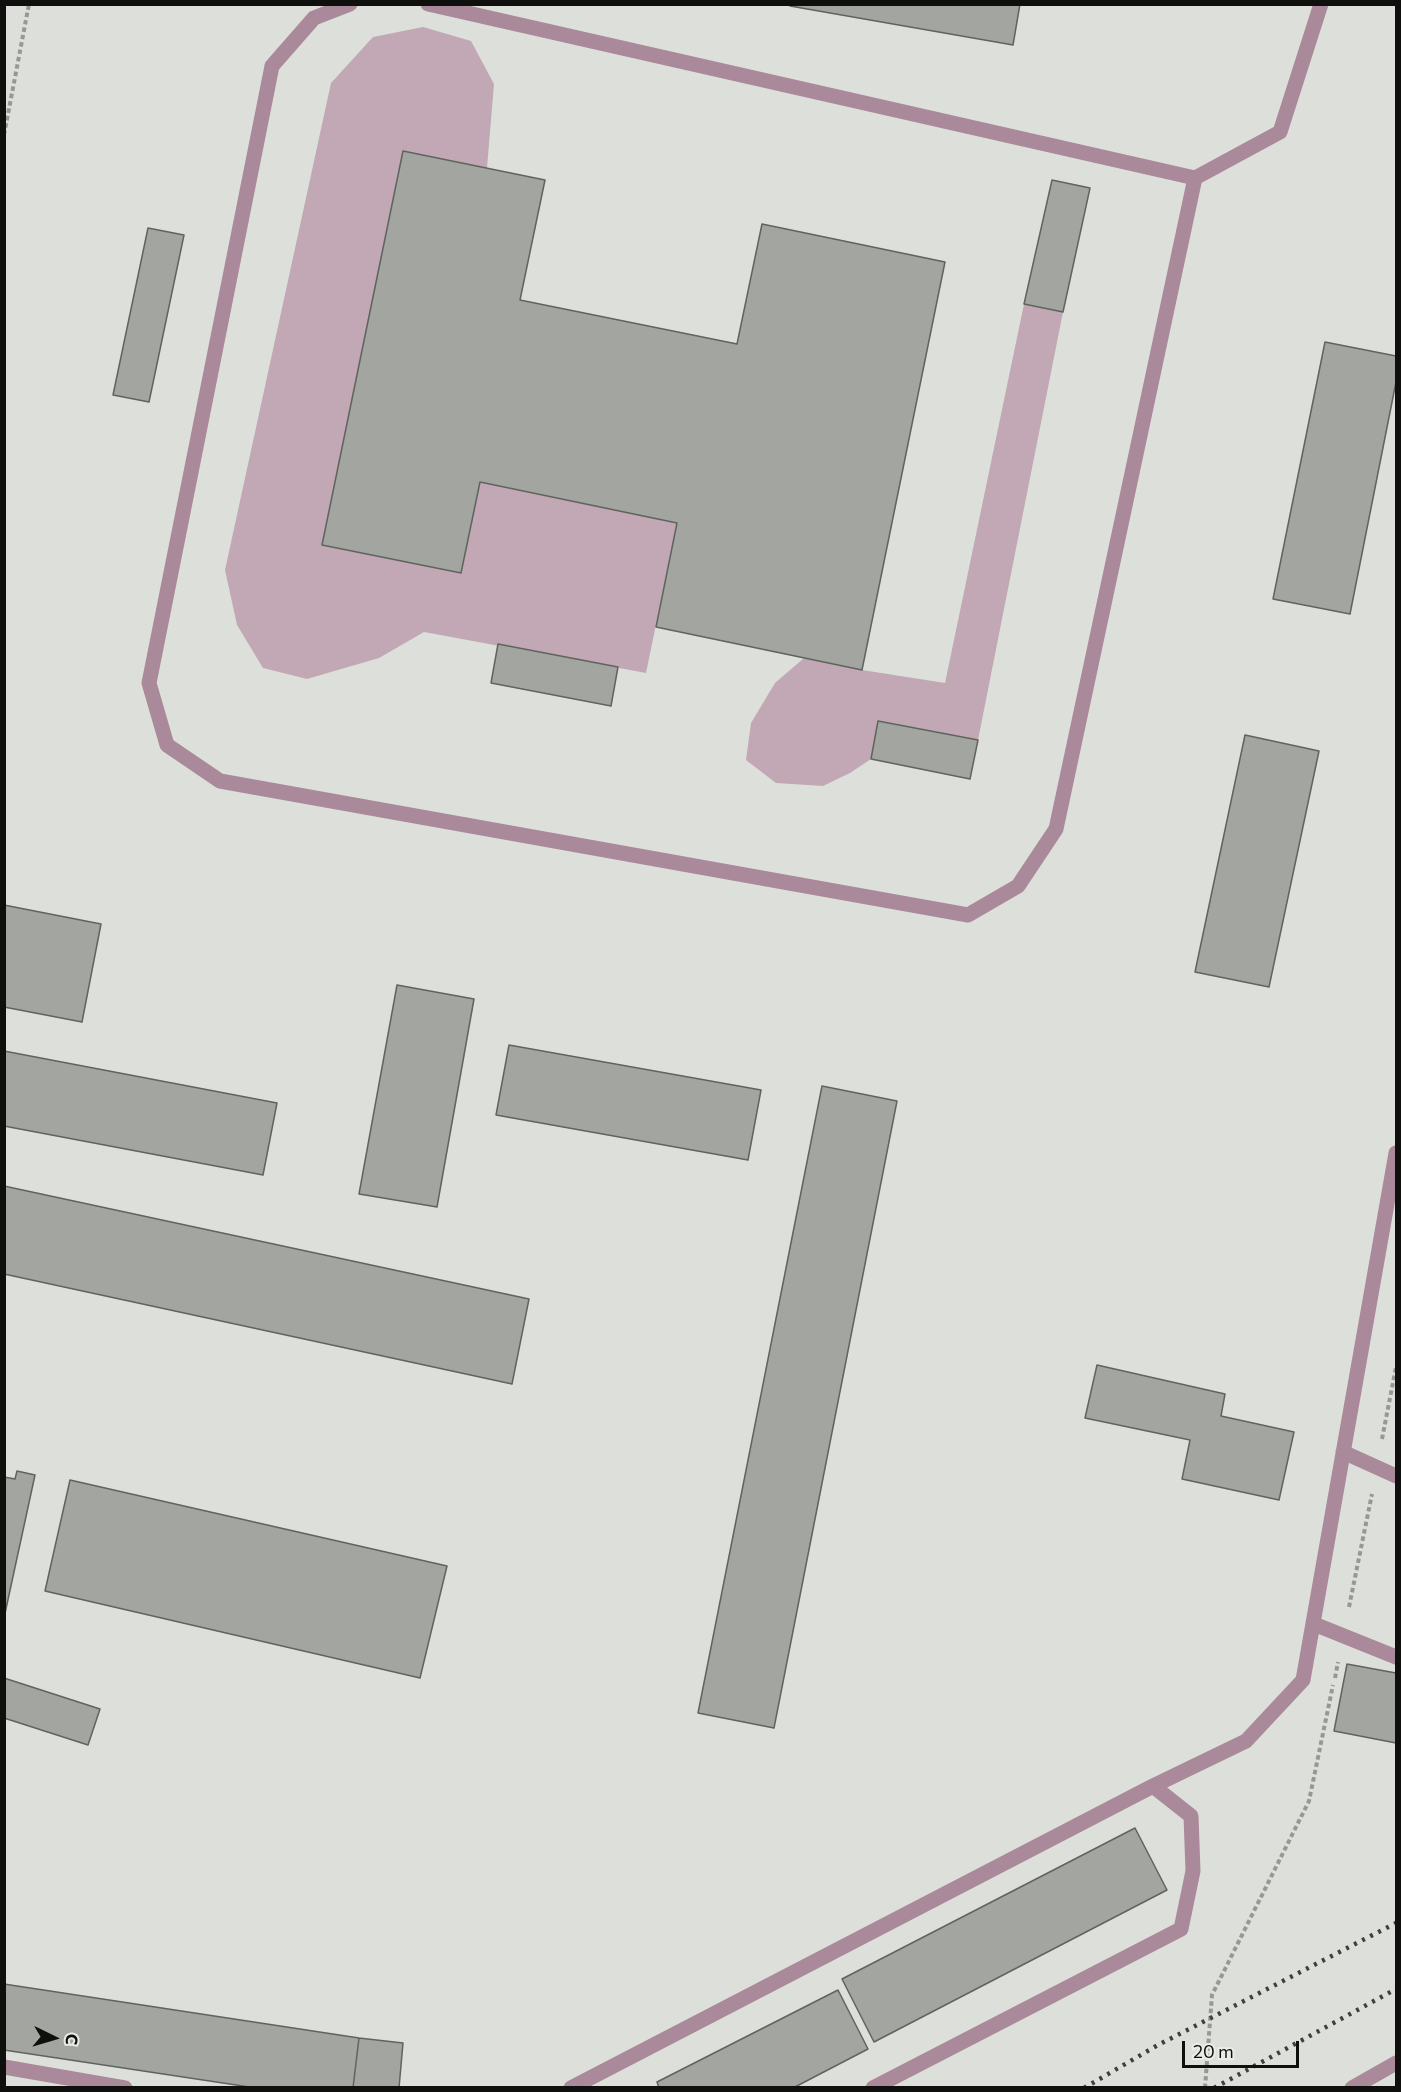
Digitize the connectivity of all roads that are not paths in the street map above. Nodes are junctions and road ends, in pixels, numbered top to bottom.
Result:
1 (350, 4) edge
2 (428, 4) edge
3 (1321, 4) edge
4 (1195, 178) junction
5 (1396, 1153) edge
6 (1343, 1452) junction
7 (1396, 1476) edge
8 (1314, 1624) junction
9 (1396, 1657) edge
10 (1153, 1786) junction
11 (1396, 2063) edge
12 (4, 2067) edge
13 (125, 2088) edge
14 (572, 2088) edge
15 (873, 2088) edge
16 (1352, 2088) edge

1 - 4 lane
2 - 4 lane
3 - 4 lane
5 - 6 lane
6 - 7 lane
6 - 8 lane
8 - 9 lane
8 - 10 lane
10 - 14 lane
10 - 15 lane
11 - 16 lane
12 - 13 lane

